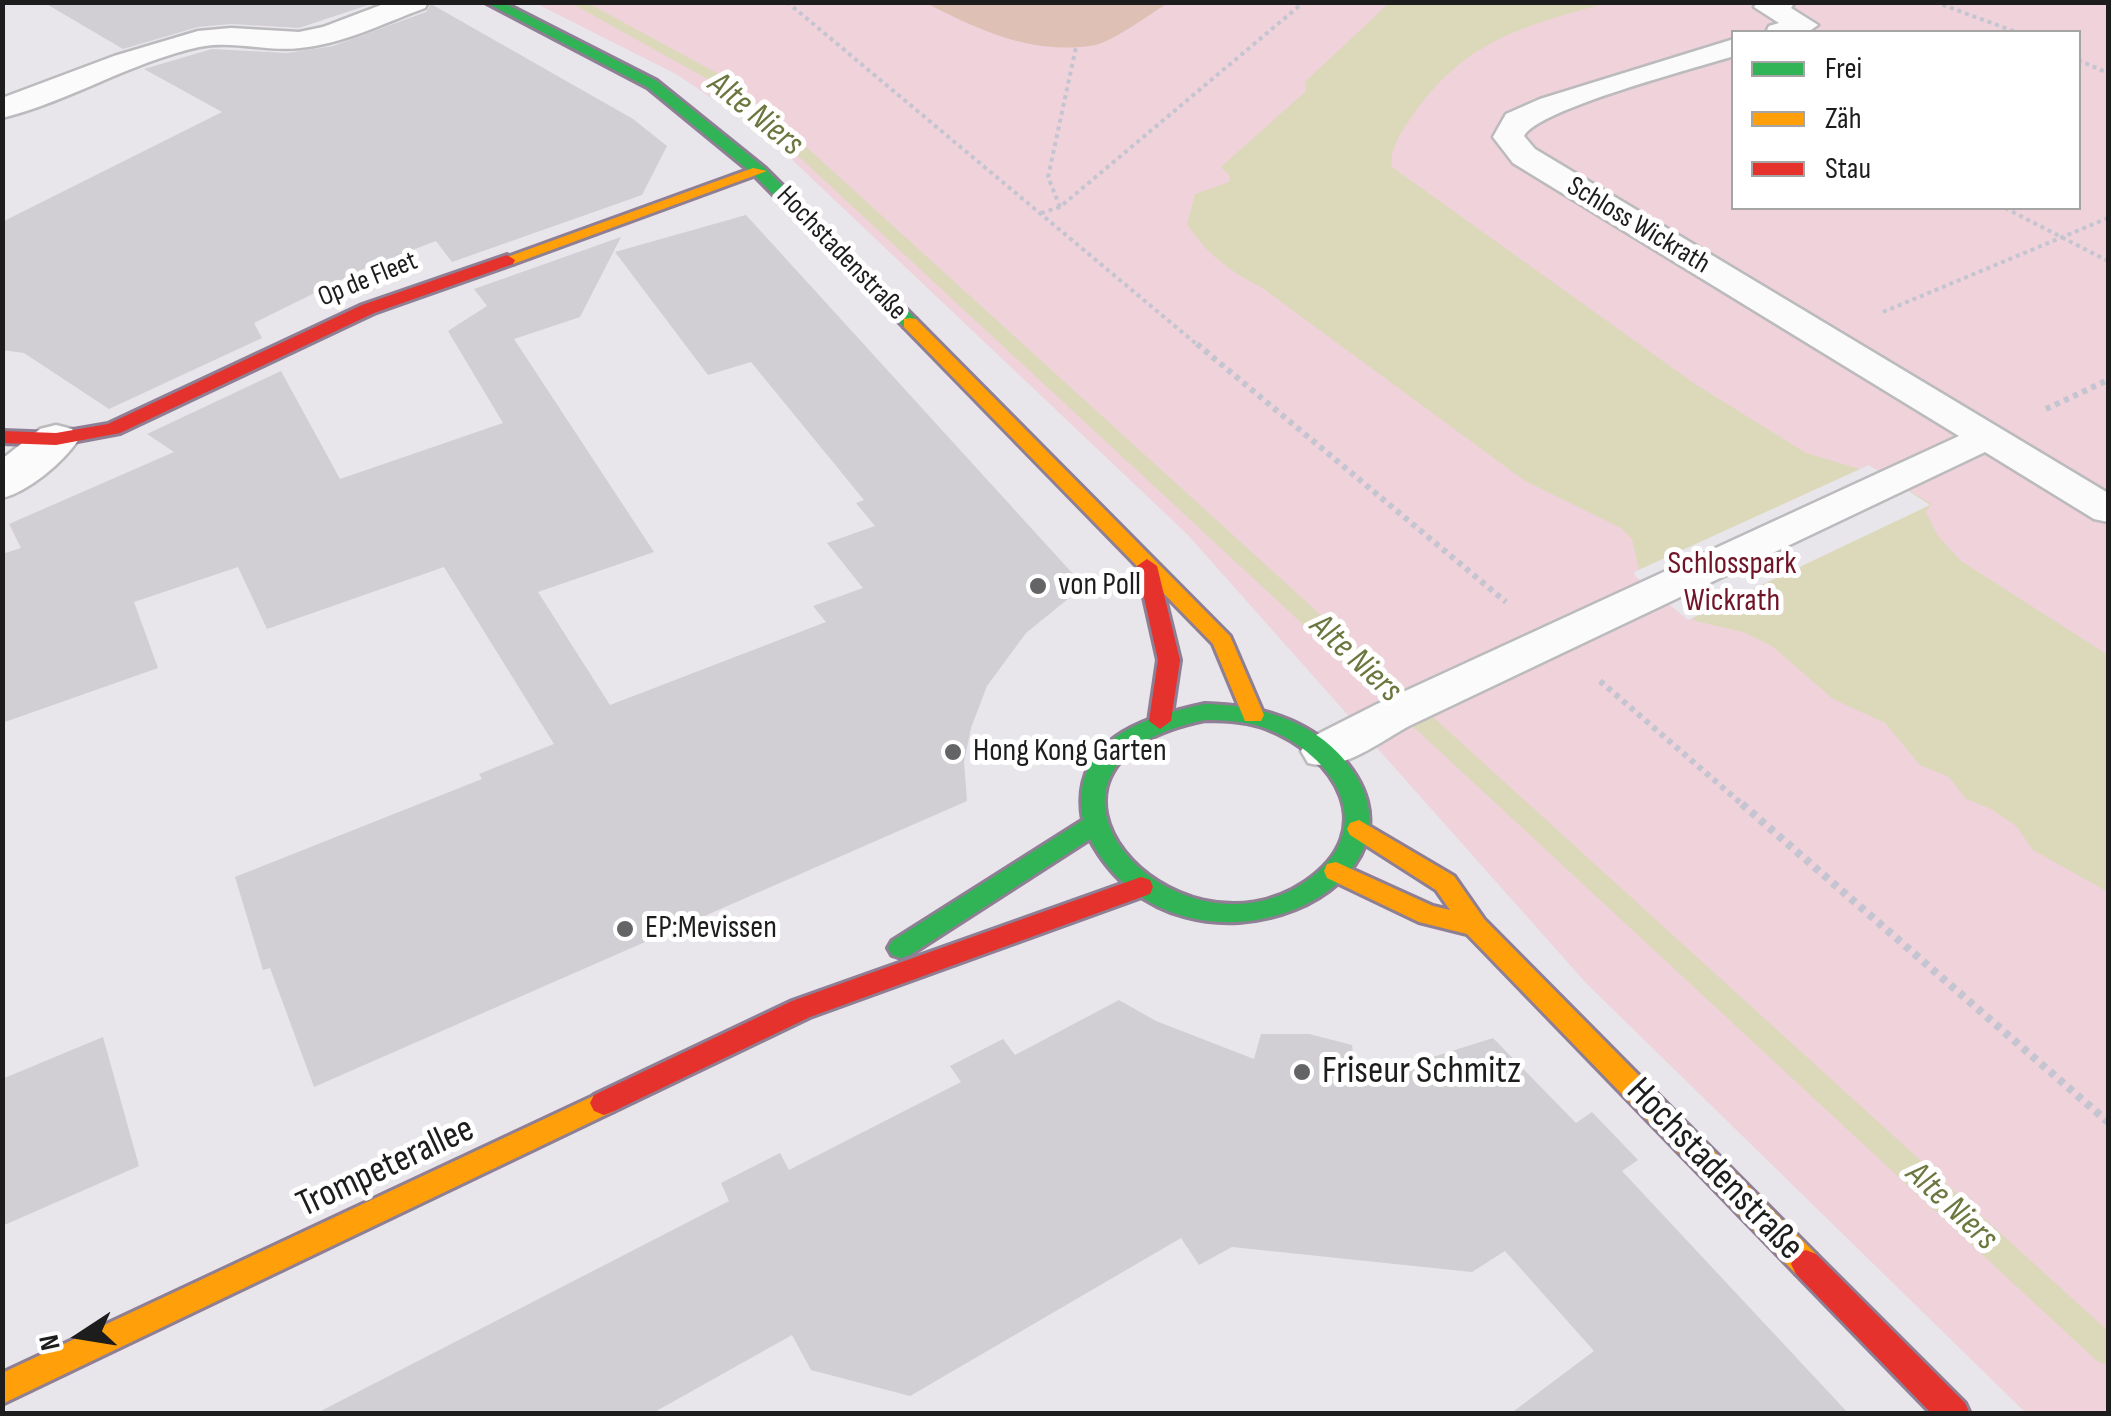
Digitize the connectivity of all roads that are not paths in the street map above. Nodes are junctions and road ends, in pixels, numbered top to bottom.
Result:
1 (415, 2) edge
2 (492, 2) edge
3 (1782, 2) edge
4 (1786, 30) edge
5 (1731, 48) edge
6 (2, 109) edge
7 (759, 170) junction
8 (2, 437) edge
9 (1986, 437) junction
10 (56, 439) junction
11 (2, 484) edge
12 (2108, 510) edge
13 (1146, 563) junction
14 (1254, 715) junction
15 (1160, 721) junction
16 (1324, 751) junction
17 (1094, 825) junction
18 (1359, 829) junction
19 (1336, 871) junction
20 (1142, 888) junction
21 (1475, 926) junction
22 (800, 1010) junction
23 (2, 1389) edge
24 (1954, 1414) edge

1 - 6 lane
2 - 7 main road, Hochstadenstraße
3 - 4 lane
5 - 9 lane, Schloss Wickrath
7 - 10 main road, Op de Fleet
7 - 13 main road, Hochstadenstraße
8 - 10 main road, Op de Fleet
9 - 12 lane, Schloss Wickrath
9 - 16 lane
10 - 11 street
13 - 14 main road, Hochstadenstraße
13 - 15 main road
14 - 15 main road
14 - 16 main road
15 - 17 main road
16 - 18 main road
17 - 20 main road
17 - 22 main road, Trompeterallee
18 - 19 main road
18 - 21 main road, Hochstadenstraße
19 - 20 main road
19 - 21 main road
20 - 22 main road, Trompeterallee
21 - 24 main road, Hochstadenstraße
22 - 23 main road, Trompeterallee

